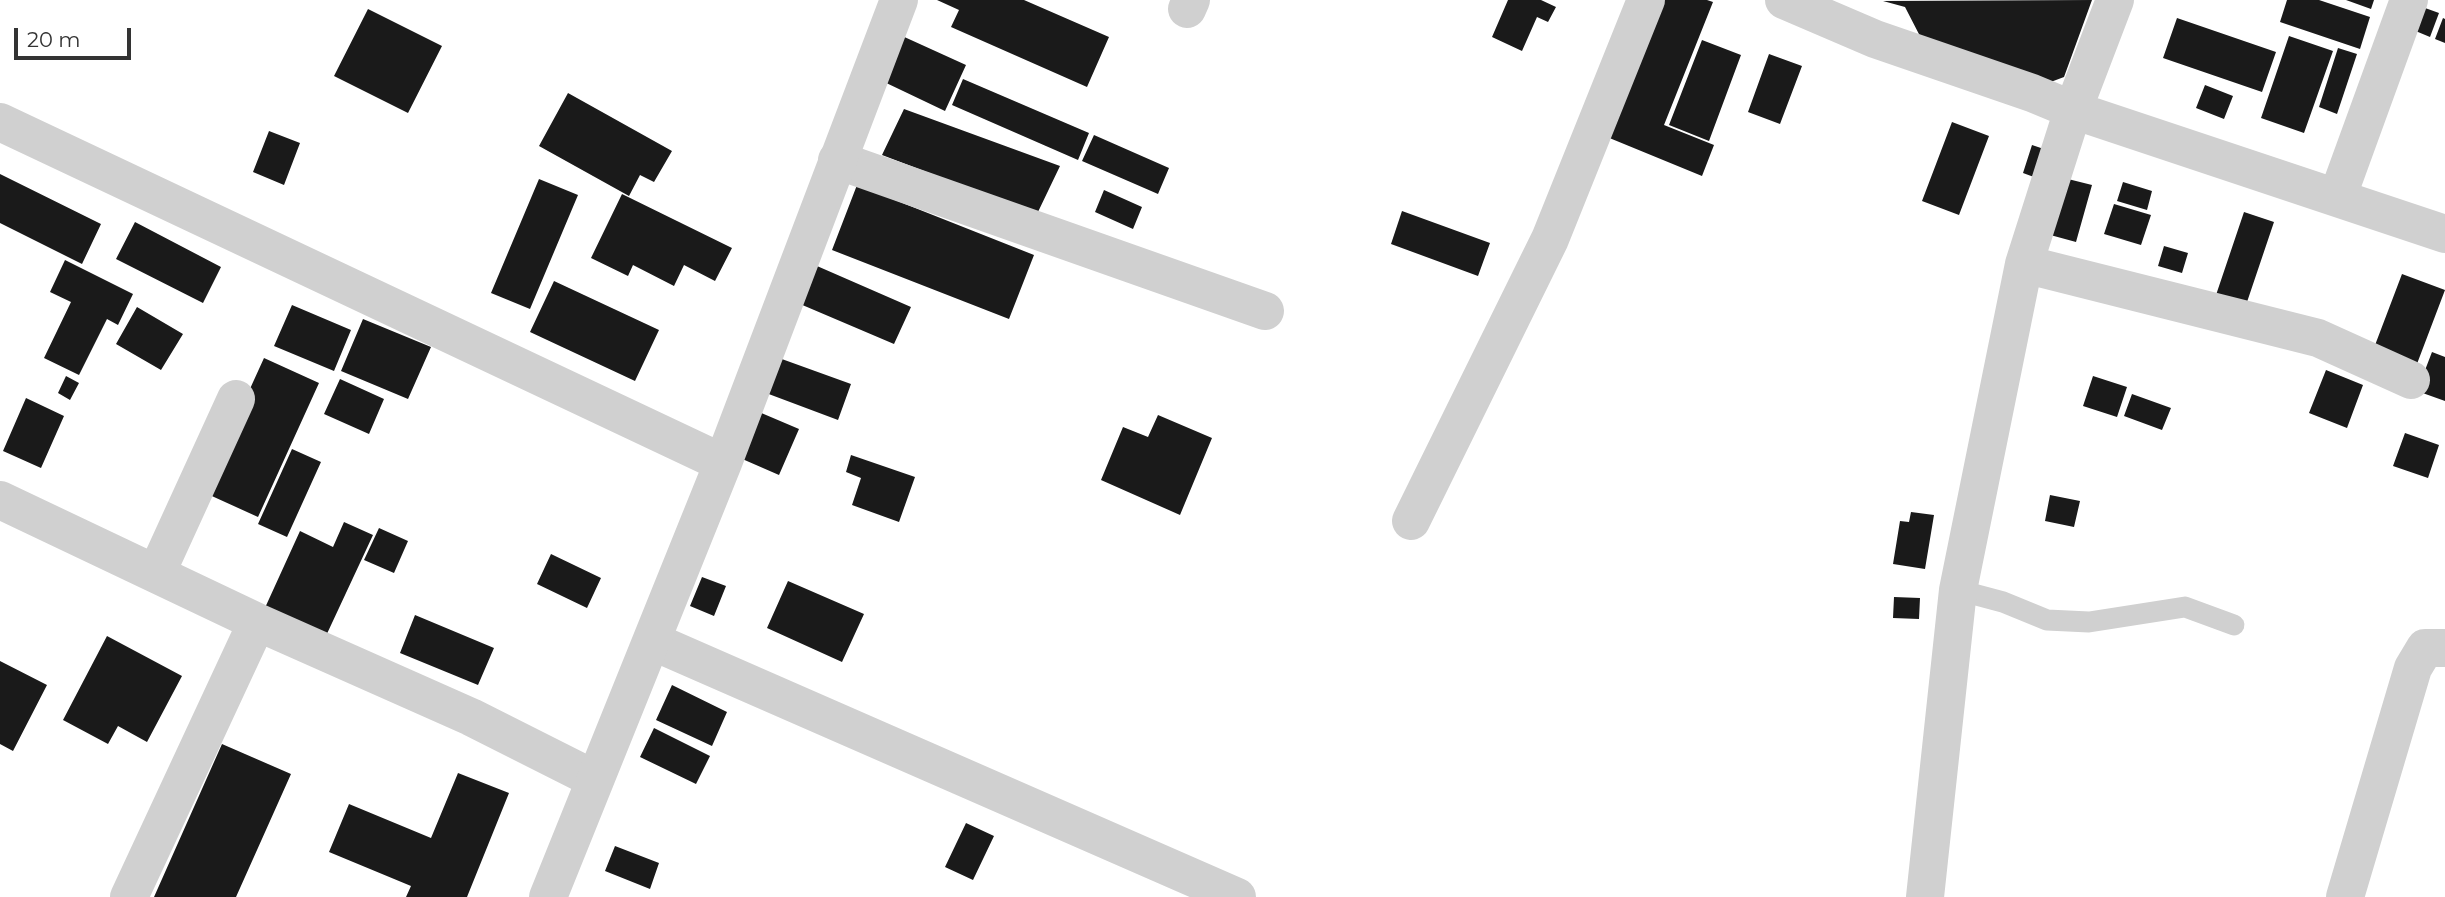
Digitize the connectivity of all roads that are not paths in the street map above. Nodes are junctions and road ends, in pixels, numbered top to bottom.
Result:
1 (899, 0) edge
2 (1646, 0) edge
3 (1784, 0) edge
4 (2115, 0) edge
5 (2409, 0) edge
6 (2073, 110) junction
7 (0, 122) edge
8 (837, 160) junction
9 (2337, 198) junction
10 (2445, 234) edge
11 (2024, 264) junction
12 (1265, 311) dead end
13 (2411, 380) dead end
14 (236, 400) dead end
15 (723, 463) junction
16 (0, 500) edge
17 (1411, 521) dead end
18 (156, 574) junction
19 (1958, 590) junction
20 (257, 622) junction
21 (2234, 625) dead end
22 (652, 642) junction
23 (2445, 648) edge
24 (594, 779) junction
25 (129, 897) edge
26 (548, 897) edge
27 (1237, 897) edge
28 (1925, 897) edge
29 (2345, 897) edge

1 - 8 street
2 - 17 street
3 - 6 street
4 - 6 street
5 - 9 street
6 - 9 street
6 - 11 street
7 - 15 street
8 - 12 street
8 - 15 street
9 - 10 street
11 - 13 street
11 - 19 street
14 - 18 street
15 - 22 street
16 - 18 street
18 - 20 street
19 - 21 lane
19 - 28 street
20 - 24 street
20 - 25 street
22 - 24 street
22 - 27 street
23 - 29 street
24 - 26 street

